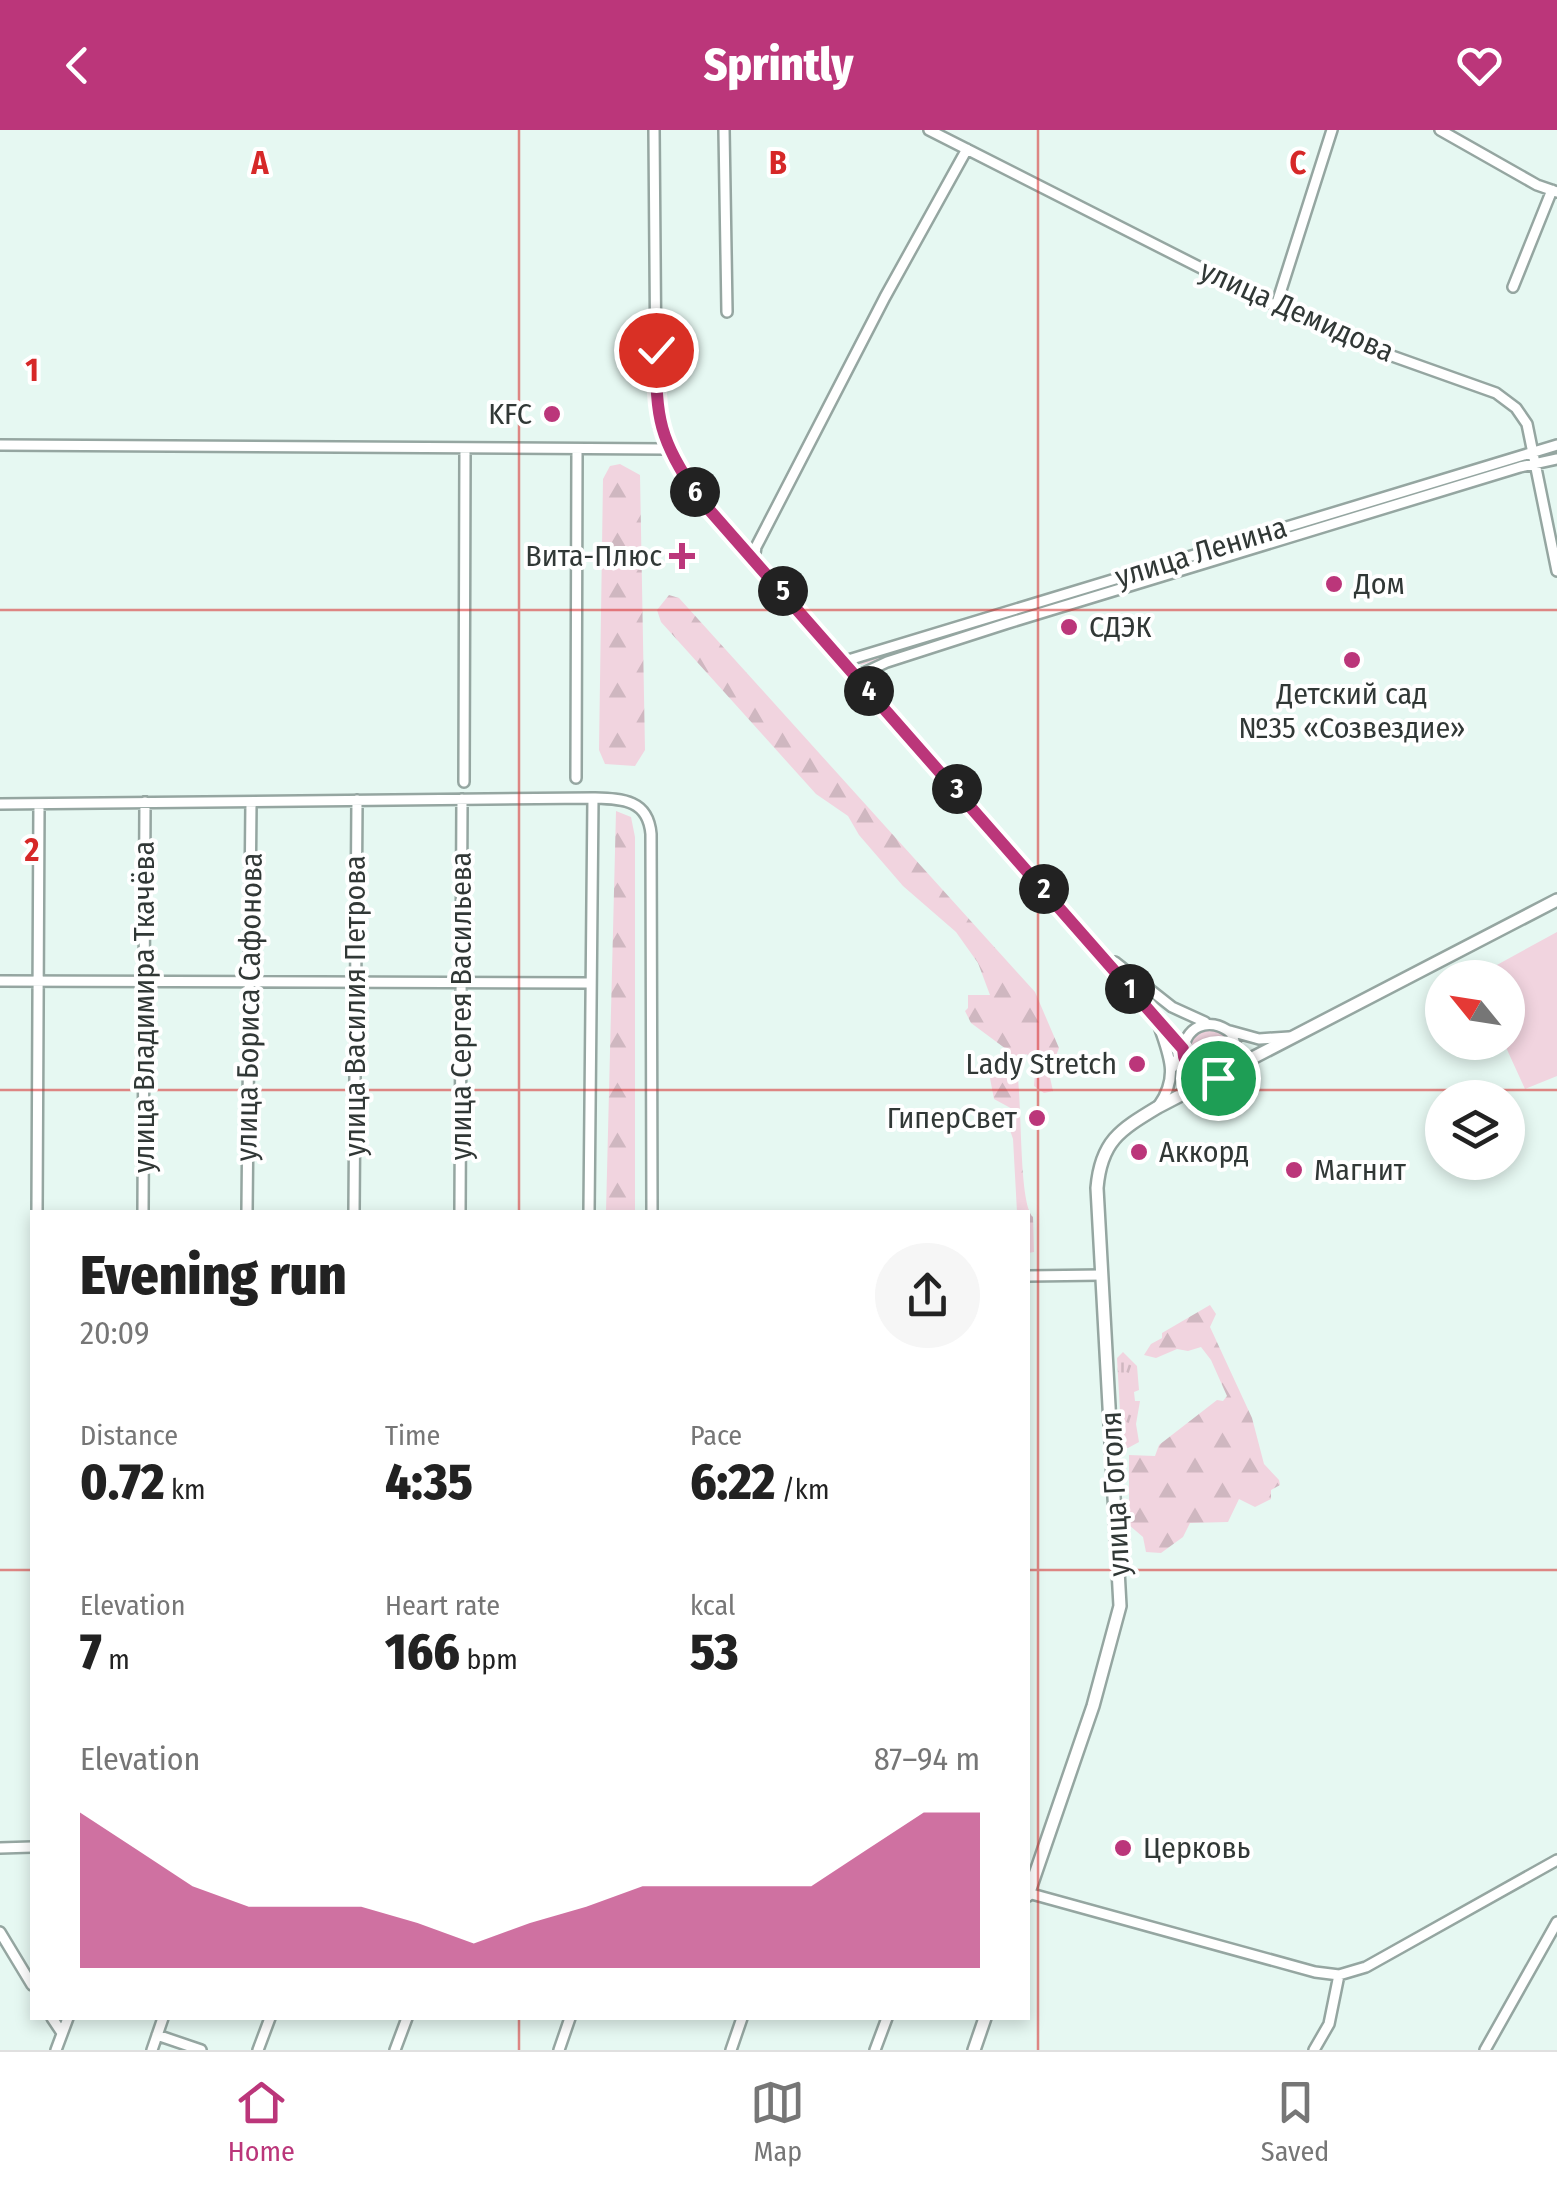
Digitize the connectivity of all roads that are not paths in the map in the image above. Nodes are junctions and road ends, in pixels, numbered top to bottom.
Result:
1 (654, 130) edge
2 (724, 130) edge
3 (929, 130) edge
4 (1332, 130) edge
5 (1440, 130) edge
6 (966, 149) junction
7 (1554, 191) edge
8 (1513, 287) dead end
9 (1276, 306) junction
10 (727, 312) dead end
11 (0, 445) edge
12 (1557, 445) edge
13 (667, 448) junction
14 (465, 450) junction
15 (577, 450) junction
16 (1534, 451) junction
17 (1557, 459) edge
18 (1536, 464) junction
19 (754, 559) junction
20 (1557, 571) edge
21 (845, 660) junction
22 (857, 676) junction
23 (576, 778) dead end
24 (464, 782) dead end
25 (592, 798) junction
26 (462, 799) junction
27 (357, 800) junction
28 (146, 802) junction
29 (251, 802) junction
30 (0, 804) edge
31 (39, 804) junction
32 (1557, 900) edge
33 (1094, 944) junction
34 (0, 982) edge
35 (144, 982) junction
36 (355, 982) junction
37 (39, 983) junction
38 (250, 983) junction
39 (590, 984) junction
40 (462, 985) junction
41 (1158, 1023) junction
42 (1208, 1024) junction
43 (1228, 1030) junction
44 (1301, 1035) junction
45 (1183, 1049) junction
46 (1173, 1067) junction
47 (1223, 1076) junction
48 (1158, 1107) junction
49 (37, 1210) edge
50 (143, 1210) edge
51 (247, 1210) edge
52 (354, 1210) edge
53 (460, 1210) edge
54 (589, 1210) edge
55 (652, 1210) edge
56 (1102, 1275) junction
57 (1030, 1276) edge
58 (30, 1847) edge
59 (0, 1848) edge
60 (1557, 1860) edge
61 (1030, 1887) edge
62 (1030, 1894) edge
63 (1557, 1922) edge
64 (0, 1932) edge
65 (1339, 1975) junction
66 (30, 1982) edge
67 (53, 2020) edge
68 (67, 2020) edge
69 (162, 2020) edge
70 (269, 2020) edge
71 (406, 2020) edge
72 (569, 2020) edge
73 (741, 2020) edge
74 (886, 2020) edge
75 (985, 2020) edge
76 (62, 2033) junction
77 (157, 2034) junction
78 (56, 2050) edge
79 (152, 2050) edge
80 (201, 2050) edge
81 (258, 2050) edge
82 (395, 2050) edge
83 (559, 2050) edge
84 (731, 2050) edge
85 (875, 2050) edge
86 (974, 2050) edge
87 (1314, 2050) edge
88 (1484, 2050) edge

1 - 13 street
2 - 10 street
3 - 6 street, улица Демидова
4 - 9 street
5 - 7 street
6 - 9 street, улица Демидова
6 - 19 street
7 - 8 street
9 - 16 street, улица Демидова
11 - 14 street
12 - 16 street, улица Ленина
13 - 15 street
13 - 19 street
14 - 15 street
14 - 24 street
15 - 23 street
16 - 18 street, улица Демидова
16 - 21 street, улица Ленина
17 - 18 street, улица Ленина
18 - 20 street, улица Демидова
18 - 22 street, улица Ленина
19 - 21 street
21 - 22 street
22 - 33 street
25 - 26 street
25 - 39 street
25 - 55 street
26 - 27 street
26 - 40 street, улица Сергея Васильева
27 - 29 street
27 - 36 street, улица Василия Петрова
28 - 29 street
28 - 31 street
28 - 35 street, улица Владимира Ткачёва
29 - 38 street, улица Бориса Сафонова
30 - 31 street
31 - 37 street
32 - 44 main road, улица Гоголя
33 - 41 street
33 - 42 street
34 - 37 street
35 - 37 street
35 - 38 street
35 - 50 street, улица Владимира Ткачёва
36 - 38 street
36 - 40 street
36 - 52 street, улица Василия Петрова
37 - 49 street
38 - 51 street, улица Бориса Сафонова
39 - 40 street
39 - 54 street
40 - 53 street, улица Сергея Васильева
41 - 45 street
41 - 46 street
42 - 43 street
42 - 45 street
43 - 44 street
43 - 47 street
44 - 47 main road, улица Гоголя
45 - 46 street
45 - 47 street
46 - 48 street
47 - 48 main road, улица Гоголя
48 - 56 main road, улица Гоголя
56 - 57 street
56 - 61 main road, улица Гоголя
58 - 59 street
60 - 65 street
62 - 65 street
63 - 88 street
64 - 66 street
65 - 87 street
67 - 76 street
68 - 76 street
69 - 77 street
70 - 81 street
71 - 82 street
72 - 83 street
73 - 84 street
74 - 85 street
75 - 86 main road
76 - 78 street
77 - 79 street
77 - 80 street

